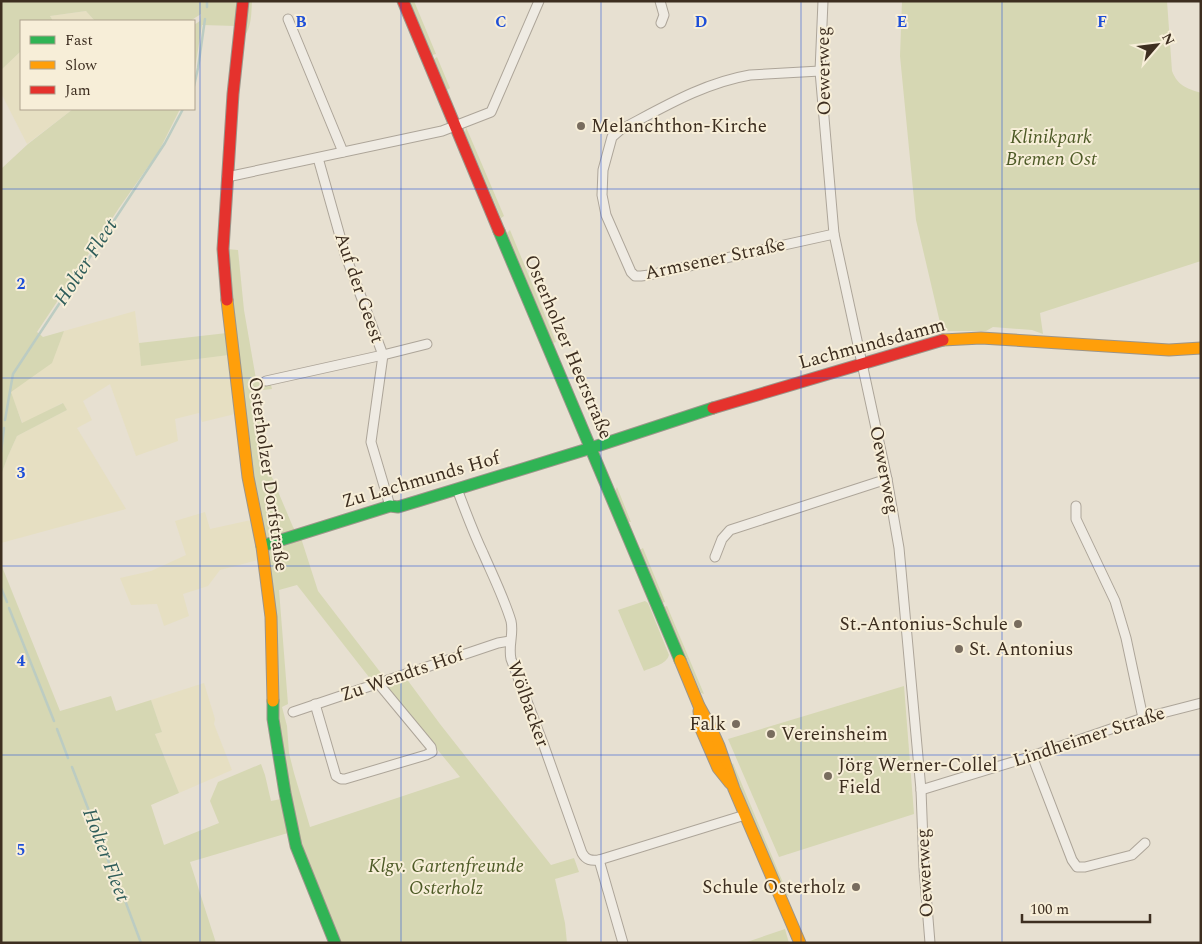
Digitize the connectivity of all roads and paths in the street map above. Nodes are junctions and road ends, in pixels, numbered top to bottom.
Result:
1 (243, 1) edge
2 (403, 1) edge
3 (539, 1) edge
4 (660, 1) edge
5 (823, 1) edge
6 (288, 18) dead end
7 (661, 23) dead end
8 (820, 72) junction
9 (456, 126) junction
10 (343, 152) junction
11 (318, 158) junction
12 (227, 177) junction
13 (834, 234) junction
14 (427, 344) dead end
15 (1201, 348) edge
16 (383, 355) junction
17 (862, 363) junction
18 (266, 381) dead end
19 (591, 448) junction
20 (887, 479) junction
21 (456, 489) junction
22 (390, 506) junction
23 (1076, 506) dead end
24 (262, 546) junction
25 (715, 557) dead end
26 (510, 641) junction
27 (378, 683) junction
28 (1201, 703) edge
29 (316, 704) junction
30 (294, 712) dead end
31 (1143, 718) junction
32 (1032, 756) junction
33 (921, 790) junction
34 (745, 815) junction
35 (1145, 843) dead end
36 (599, 860) junction
37 (335, 943) edge
38 (624, 943) edge
39 (800, 943) edge
40 (930, 943) edge

1 - 12 street, Osterholzer Dorfstraße
2 - 9 street, Osterholzer Heerstraße
3 - 9 street
4 - 7 street
5 - 8 street, Oewerweg
6 - 10 street
8 - 13 street, Oewerweg
8 - 13 street, Armsener Straße
9 - 10 street
9 - 19 street, Osterholzer Heerstraße
10 - 11 street
11 - 12 street
11 - 16 street, Auf der Geest
12 - 24 street, Osterholzer Dorfstraße
13 - 17 street, Oewerweg
14 - 16 street
15 - 17 street, Lachmundsdamm
16 - 18 street
16 - 22 street, Auf der Geest
17 - 19 street, Lachmundsdamm
17 - 20 street, Oewerweg
19 - 21 street, Zu Lachmunds Hof
19 - 34 street, Osterholzer Heerstraße
20 - 25 street
20 - 33 street, Oewerweg
21 - 22 street, Zu Lachmunds Hof
21 - 26 street, Wölbacker
22 - 24 street, Zu Lachmunds Hof
23 - 31 street
24 - 37 street, Osterholzer Dorfstraße
26 - 27 street, Zu Wendts Hof
26 - 36 street, Wölbacker
27 - 29 street, Zu Wendts Hof
27 - 29 street
28 - 31 street, Lindheimer Straße
29 - 30 street, Zu Wendts Hof
31 - 32 street, Lindheimer Straße
32 - 33 street, Lindheimer Straße
32 - 35 street
33 - 40 street, Oewerweg
34 - 36 street
34 - 39 street, Osterholzer Heerstraße
36 - 38 street

